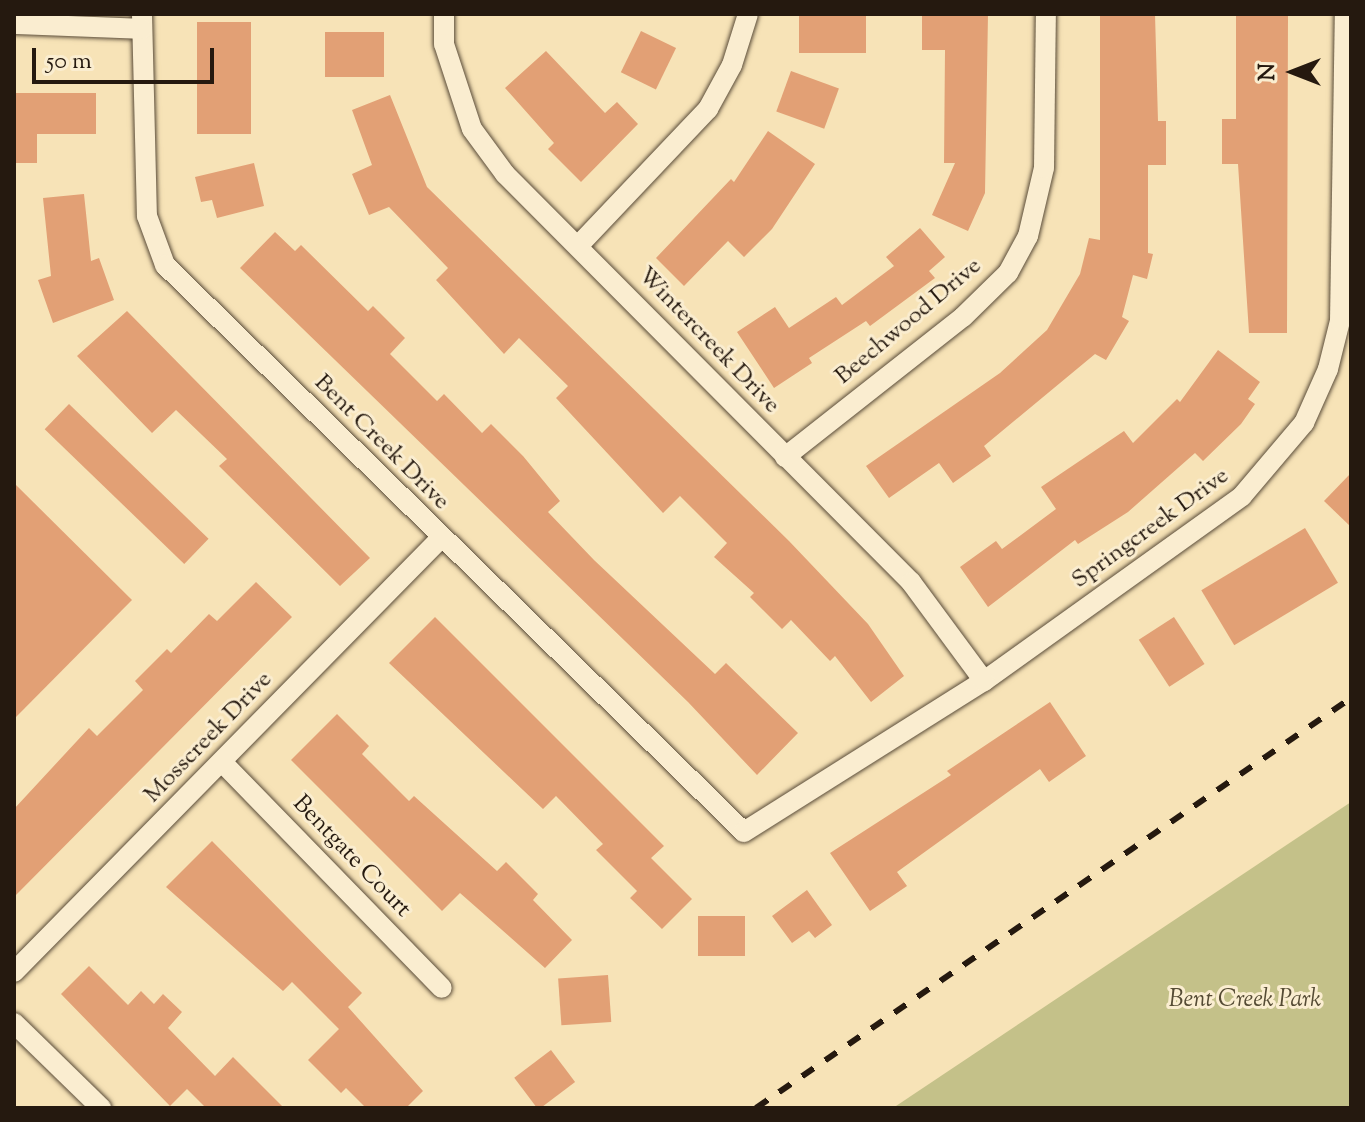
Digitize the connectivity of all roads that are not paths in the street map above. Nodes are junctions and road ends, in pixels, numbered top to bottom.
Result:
1 (444, 14) edge
2 (748, 14) edge
3 (1046, 14) edge
4 (1345, 14) edge
5 (142, 21) edge
6 (14, 24) edge
7 (578, 246) junction
8 (785, 457) junction
9 (440, 539) junction
10 (984, 681) junction
11 (222, 762) junction
12 (744, 832) joint
13 (14, 972) edge
14 (442, 988) dead end
15 (14, 1023) edge
16 (101, 1108) edge

1 - 7 street, Wintercreek Drive
2 - 7 street
3 - 8 street, Beechwood Drive
4 - 10 street, Springcreek Drive
5 - 6 street
5 - 9 street, Bent Creek Drive
7 - 8 street, Wintercreek Drive
8 - 10 street, Wintercreek Drive
9 - 11 street, Mosscreek Drive
9 - 12 street, Bent Creek Drive
10 - 12 street, Springcreek Drive
11 - 13 street, Mosscreek Drive
11 - 14 street, Bentgate Court
15 - 16 street

